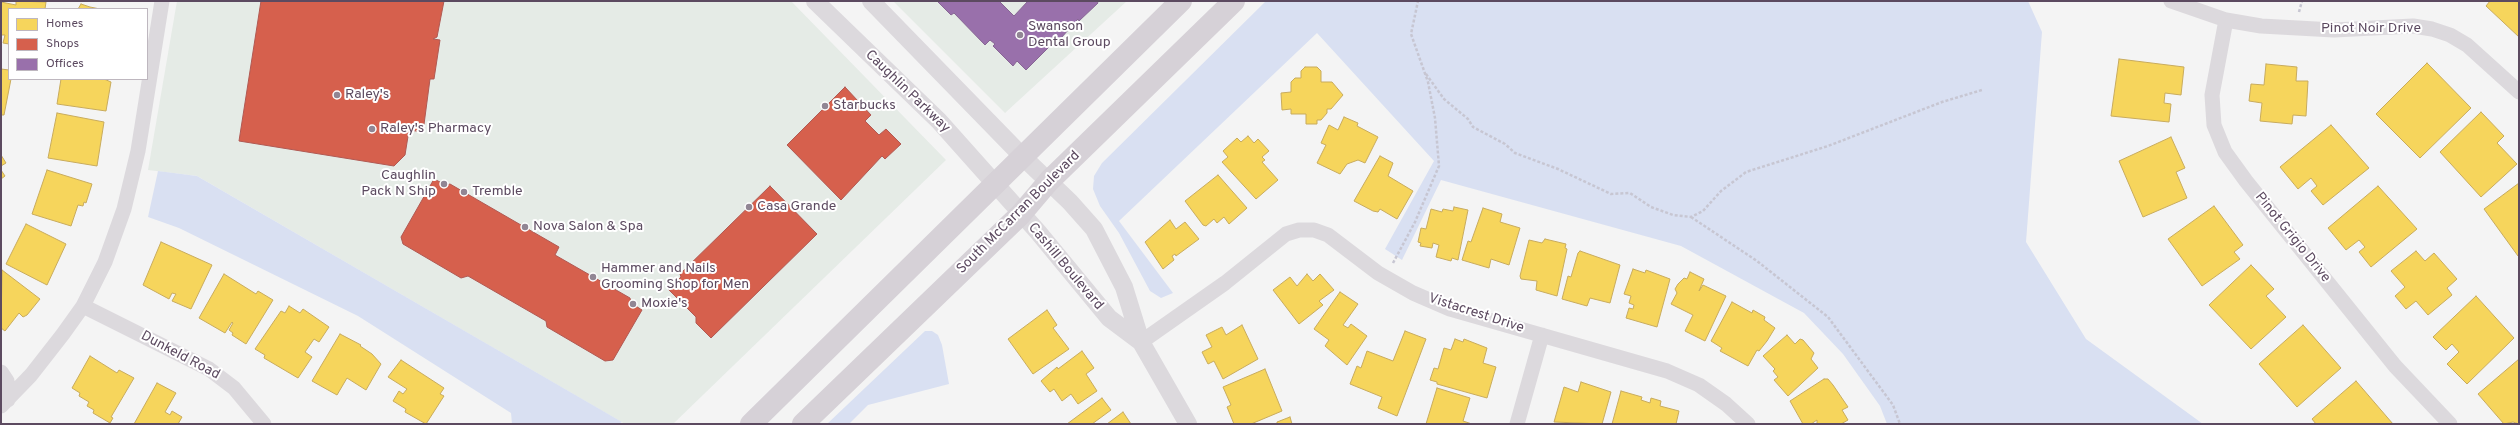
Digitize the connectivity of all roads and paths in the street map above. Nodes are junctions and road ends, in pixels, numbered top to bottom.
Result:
1 (162, 1) edge
2 (815, 1) edge
3 (871, 1) edge
4 (1181, 1) edge
5 (1234, 1) edge
6 (1418, 1) edge
7 (2172, 1) edge
8 (2226, 20) junction
9 (1426, 74) junction
10 (1982, 90) dead end
11 (2519, 92) edge
12 (1022, 156) junction
13 (1049, 181) junction
14 (995, 186) junction
15 (1021, 214) junction
16 (1691, 217) junction
17 (1385, 277) junction
18 (83, 306) junction
19 (1542, 335) junction
20 (1141, 342) junction
21 (1, 372) edge
22 (3, 402) edge
23 (264, 424) edge
24 (751, 424) edge
25 (803, 424) edge
26 (1188, 424) edge
27 (1517, 424) edge
28 (1748, 424) edge
29 (1900, 424) edge
30 (2450, 424) edge

1 - 18 street
2 - 14 street, Caughlin Parkway
3 - 12 street
4 - 12 main road
5 - 13 main road, South McCarran Boulevard
6 - 9 path
7 - 8 street, Pinot Noir Drive
8 - 11 street, Pinot Noir Drive
8 - 30 street, Pinot Grigio Drive
9 - 16 path
9 - 17 path
10 - 16 path
12 - 13 street, Cashill Boulevard
12 - 14 main road
13 - 15 main road, South McCarran Boulevard
13 - 20 street, Cashill Boulevard
14 - 15 street, Cashill Boulevard
14 - 24 main road
15 - 20 street, Cashill Boulevard
15 - 25 main road, South McCarran Boulevard
16 - 29 path
17 - 19 street, Vistacrest Drive
17 - 20 street, Vistacrest Drive
18 - 22 street
18 - 23 street, Dunkeld Road
19 - 27 street
19 - 28 street, Vistacrest Drive
20 - 26 street, Cashill Boulevard
21 - 22 street

